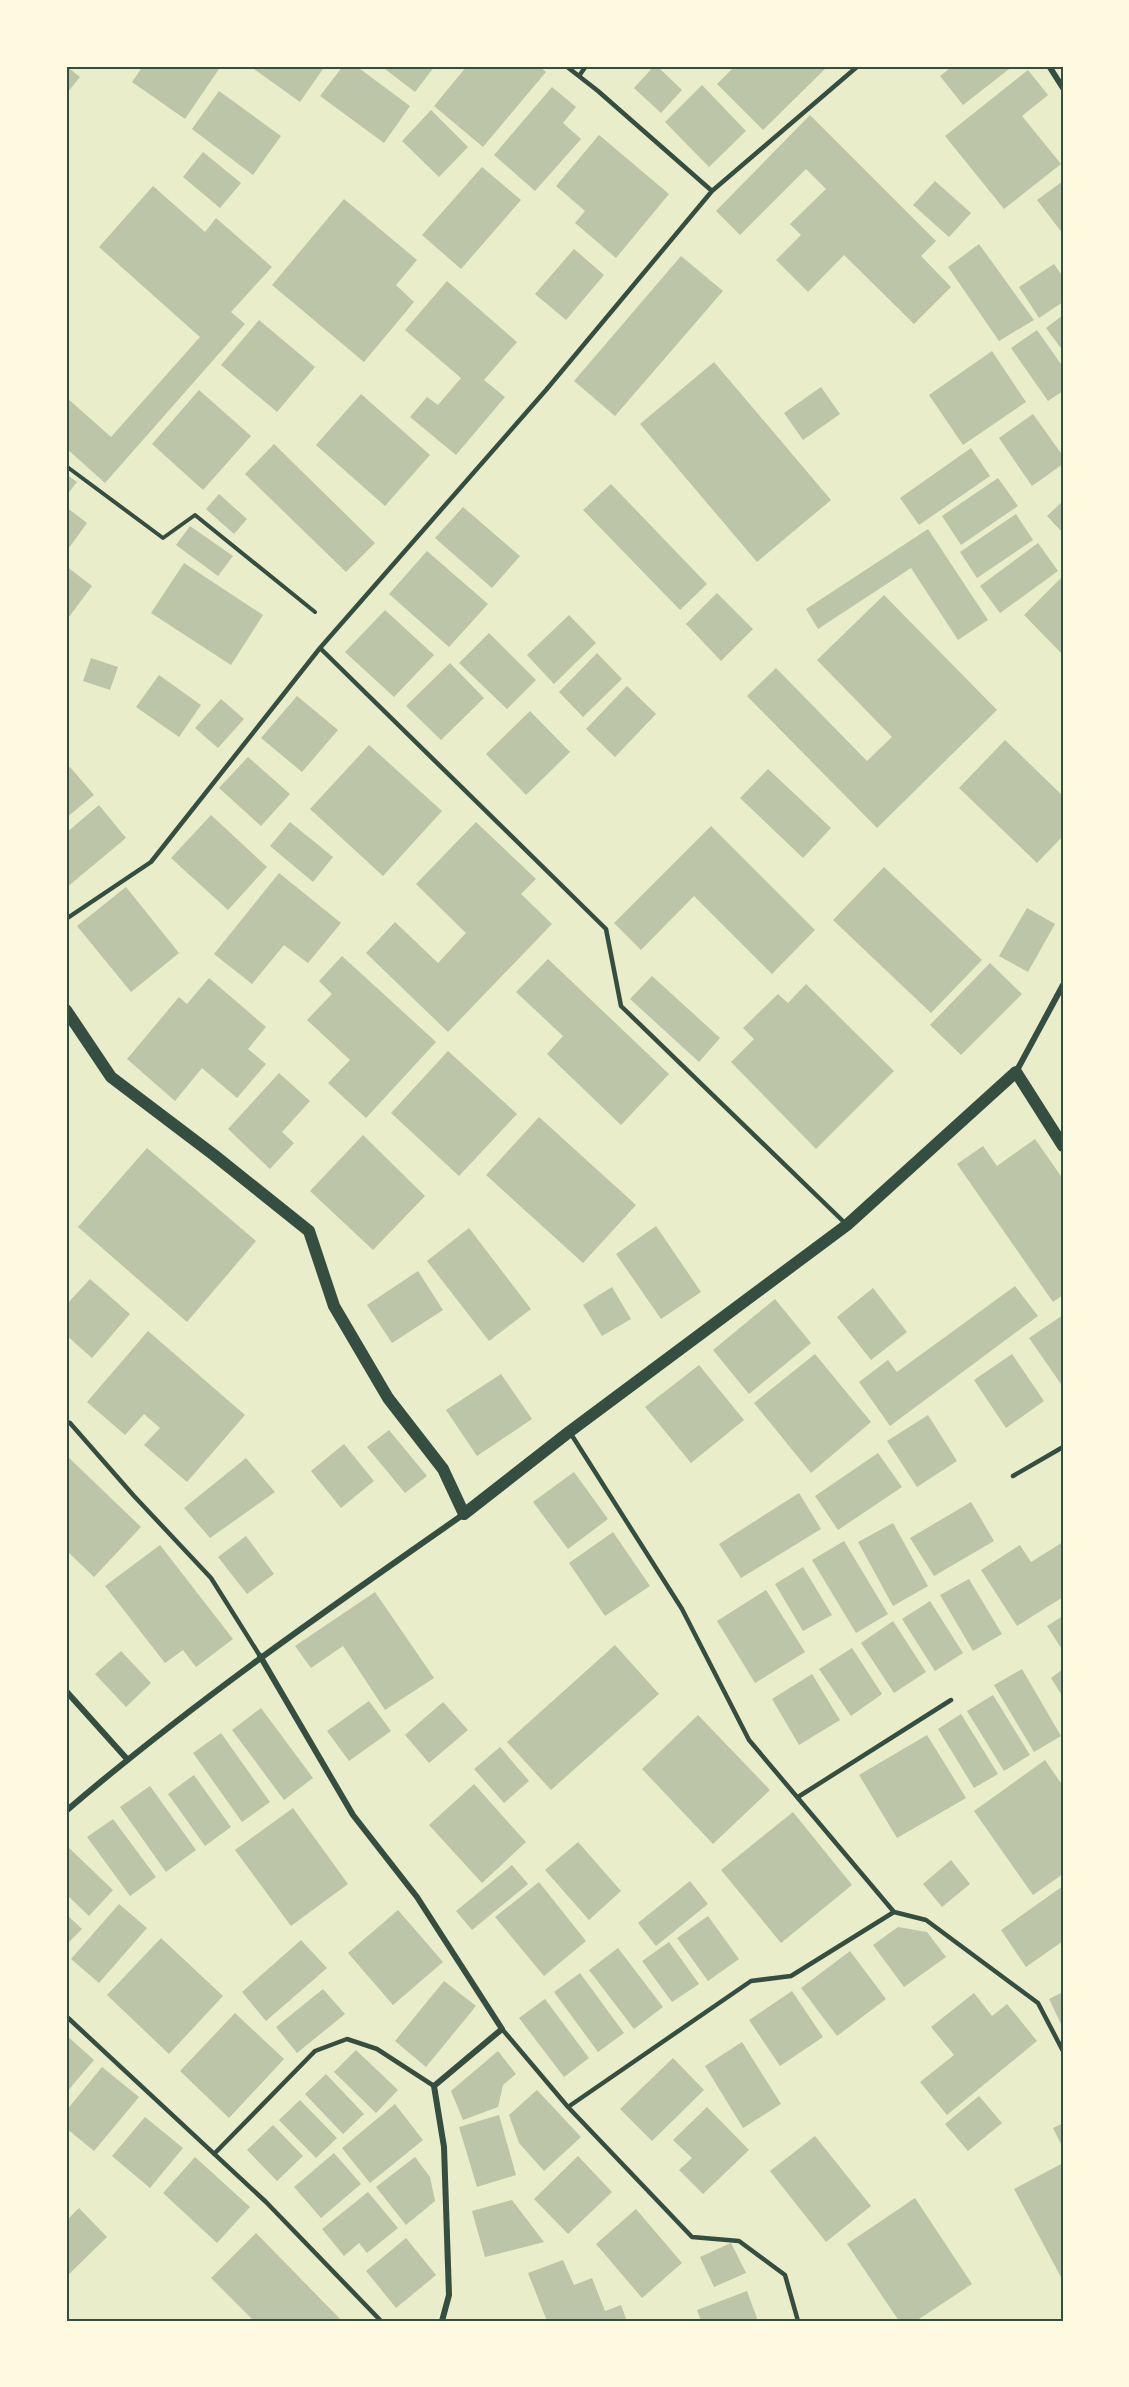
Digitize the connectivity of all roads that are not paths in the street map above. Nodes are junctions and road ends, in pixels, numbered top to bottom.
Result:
1 (566, 66) edge
2 (586, 66) edge
3 (858, 66) edge
4 (1049, 66) edge
5 (579, 76) junction
6 (1063, 88) edge
7 (712, 191) junction
8 (320, 648) junction
9 (66, 919) edge
10 (1063, 985) edge
11 (66, 1010) edge
12 (1016, 1072) junction
13 (1063, 1146) edge
14 (847, 1225) junction
15 (66, 1422) edge
16 (570, 1432) junction
17 (1063, 1447) edge
18 (1013, 1476) dead end
19 (464, 1514) junction
20 (260, 1656) junction
21 (66, 1691) edge
22 (951, 1700) dead end
23 (127, 1759) junction
24 (798, 1797) junction
25 (66, 1811) edge
26 (894, 1912) junction
27 (66, 2016) edge
28 (502, 2029) junction
29 (1063, 2051) edge
30 (434, 2086) junction
31 (568, 2107) junction
32 (214, 2154) junction
33 (381, 2321) edge
34 (442, 2321) edge
35 (798, 2321) edge

1 - 5 lane
2 - 5 lane
3 - 7 lane
4 - 6 street
5 - 7 lane
7 - 8 lane
8 - 9 lane
8 - 14 lane
10 - 12 street
11 - 19 main road
12 - 13 main road
12 - 14 main road
14 - 16 main road
15 - 20 lane
16 - 19 main road
16 - 24 lane
17 - 18 lane
19 - 20 street
20 - 23 street
20 - 28 street
21 - 23 street
22 - 24 lane
23 - 25 street
24 - 26 lane
26 - 29 lane
26 - 31 lane
27 - 32 lane
28 - 30 street
28 - 31 lane
30 - 32 lane
30 - 34 street
31 - 35 lane
32 - 33 lane

